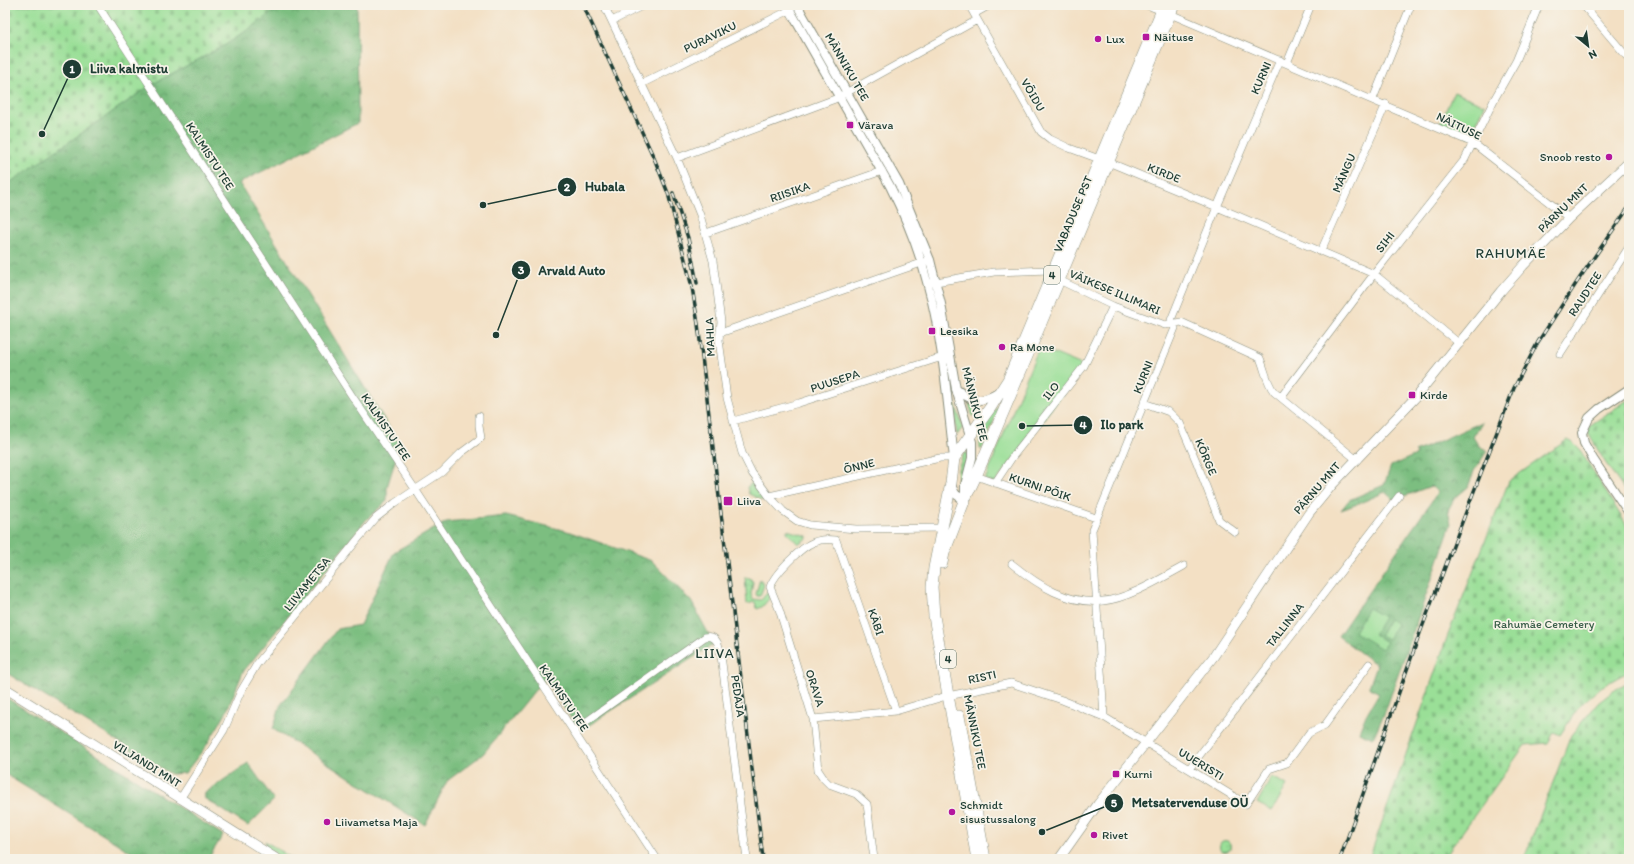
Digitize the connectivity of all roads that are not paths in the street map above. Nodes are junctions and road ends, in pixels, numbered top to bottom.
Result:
1 (604, 5) edge
2 (644, 5) edge
3 (798, 5) edge
4 (969, 5) edge
5 (990, 5) edge
6 (1147, 5) edge
7 (1311, 5) edge
8 (1411, 5) edge
9 (1539, 5) edge
10 (1583, 5) edge
11 (99, 7) dead end
12 (789, 8) edge
13 (1168, 8) edge
14 (976, 17) junction
15 (612, 21) junction
16 (1629, 59) edge
17 (1284, 62) junction
18 (641, 84) junction
19 (847, 93) junction
20 (839, 97) junction
21 (1373, 99) junction
22 (1386, 104) junction
23 (1474, 142) junction
24 (677, 158) junction
25 (1104, 161) junction
26 (1629, 162) edge
27 (882, 171) junction
28 (1217, 207) junction
29 (1569, 218) junction
30 (706, 233) junction
31 (1629, 247) edge
32 (1322, 251) junction
33 (930, 260) junction
34 (921, 263) junction
35 (1374, 274) junction
36 (1054, 276) junction
37 (932, 282) junction
38 (1113, 306) junction
39 (1173, 323) junction
40 (720, 332) junction
41 (1460, 344) junction
42 (1560, 354) dead end
43 (942, 358) junction
44 (951, 362) junction
45 (956, 389) junction
46 (1629, 389) edge
47 (1003, 390) junction
48 (1281, 397) junction
49 (1144, 403) junction
50 (480, 416) dead end
51 (733, 421) junction
52 (970, 434) junction
53 (954, 458) junction
54 (1357, 460) junction
55 (976, 476) junction
56 (951, 483) junction
57 (995, 483) junction
58 (415, 489) junction
59 (769, 496) junction
60 (1399, 496) dead end
61 (965, 499) junction
62 (1629, 513) edge
63 (1096, 518) junction
64 (942, 528) junction
65 (1235, 532) dead end
66 (836, 540) joint
67 (1012, 564) dead end
68 (1184, 566) dead end
69 (1096, 601) junction
70 (1369, 664) dead end
71 (5, 688) edge
72 (951, 695) junction
73 (896, 711) junction
74 (1104, 717) junction
75 (813, 719) junction
76 (573, 731) junction
77 (1146, 742) junction
78 (1189, 769) junction
79 (180, 799) junction
80 (277, 859) edge
81 (657, 859) edge
82 (747, 859) edge
83 (874, 859) edge
84 (977, 859) edge
85 (986, 859) edge
86 (1059, 859) edge

1 - 15 street, MAHLA
2 - 15 street
3 - 19 street, MÄNNIKU TEE
4 - 14 street, VÕIDU
5 - 14 street
6 - 13 street, NÄITUSE
7 - 17 street, KURNI
8 - 21 street
9 - 23 street, SIHI
10 - 16 street
11 - 58 street, KALMISTU TEE
12 - 18 street, PURAVIKU
12 - 20 street, MÄNNIKU TEE
13 - 17 street, NÄITUSE
13 - 25 highway, VABADUSE PST / 4
14 - 19 street
14 - 25 street, VÕIDU
15 - 18 street, MAHLA
17 - 21 street, NÄITUSE
17 - 28 street, KURNI
18 - 24 street, MAHLA
19 - 20 street
19 - 33 street, MÄNNIKU TEE
20 - 24 street
20 - 27 street, MÄNNIKU TEE
21 - 22 street, NÄITUSE
22 - 23 street, NÄITUSE
22 - 32 street, MÄNGU
23 - 29 street, NÄITUSE
23 - 35 street, SIHI
24 - 30 street, MAHLA
25 - 28 street, KIRDE
25 - 36 highway, VABADUSE PST / 4
26 - 29 main road, PÄRNU MNT
27 - 30 street, RIISIKA
27 - 34 street, MÄNNIKU TEE
28 - 32 street, KIRDE
28 - 39 street, KURNI
29 - 41 main road, PÄRNU MNT
30 - 40 street, MAHLA
31 - 42 street, RAUDTEE
32 - 35 street, KIRDE
33 - 34 street
33 - 37 street, MÄNNIKU TEE
34 - 37 street, MÄNNIKU TEE
34 - 40 street
35 - 41 street, KIRDE
35 - 48 street, SIHI
36 - 37 street
36 - 38 street, VÄIKESE ILLIMARI
36 - 47 highway, VABADUSE PST / 4
36 - 55 highway, VABADUSE PST / 4
37 - 43 street, MÄNNIKU TEE
37 - 44 street, MÄNNIKU TEE
38 - 39 street, VÄIKESE ILLIMARI
38 - 57 street, ILO
39 - 48 street, VÄIKESE ILLIMARI
39 - 49 street, KURNI
40 - 51 street, MAHLA
41 - 54 main road, PÄRNU MNT
43 - 44 street
43 - 51 street, PUUSEPA
43 - 53 street, MÄNNIKU TEE
44 - 45 street, MÄNNIKU TEE
45 - 47 street
45 - 52 street, MÄNNIKU TEE
46 - 62 street
47 - 52 highway, VABADUSE PST / 4
48 - 54 street
49 - 63 street, KURNI
49 - 65 street, KÕRGE
50 - 58 street, LIIVAMETSA
51 - 59 street, MAHLA
52 - 53 highway, VABADUSE PST / 4
52 - 61 street, MÄNNIKU TEE
53 - 56 highway, MÄNNIKU TEE / 4
53 - 59 street, ÕNNE
54 - 77 main road, PÄRNU MNT
55 - 57 street, KURNI PÕIK
55 - 61 highway, VABADUSE PST / 4
56 - 61 street
56 - 64 highway, MÄNNIKU TEE / 4
57 - 63 street, KURNI PÕIK
58 - 76 street, KALMISTU TEE
58 - 79 street, LIIVAMETSA
59 - 64 street, MAHLA
60 - 78 street, TALLINNA
61 - 72 highway, MÄNNIKU TEE / 4
63 - 69 street, KURNI
64 - 72 highway, MÄNNIKU TEE / 4
66 - 73 street, KÄBI
66 - 75 street, ORAVA
67 - 69 street
68 - 69 street
69 - 74 street, KURNI
70 - 78 street, UUERISTI
71 - 79 main road, VILJANDI MNT
72 - 73 street, RISTI
72 - 74 street, RISTI
72 - 84 highway, MÄNNIKU TEE / 4
72 - 85 highway, MÄNNIKU TEE / 4
73 - 75 street, RISTI
74 - 77 street, RISTI
75 - 83 street, ORAVA
76 - 81 street, KALMISTU TEE
76 - 82 street, PEDAJA
77 - 78 street, UUERISTI
77 - 86 main road, PÄRNU MNT
79 - 80 main road, VILJANDI MNT

